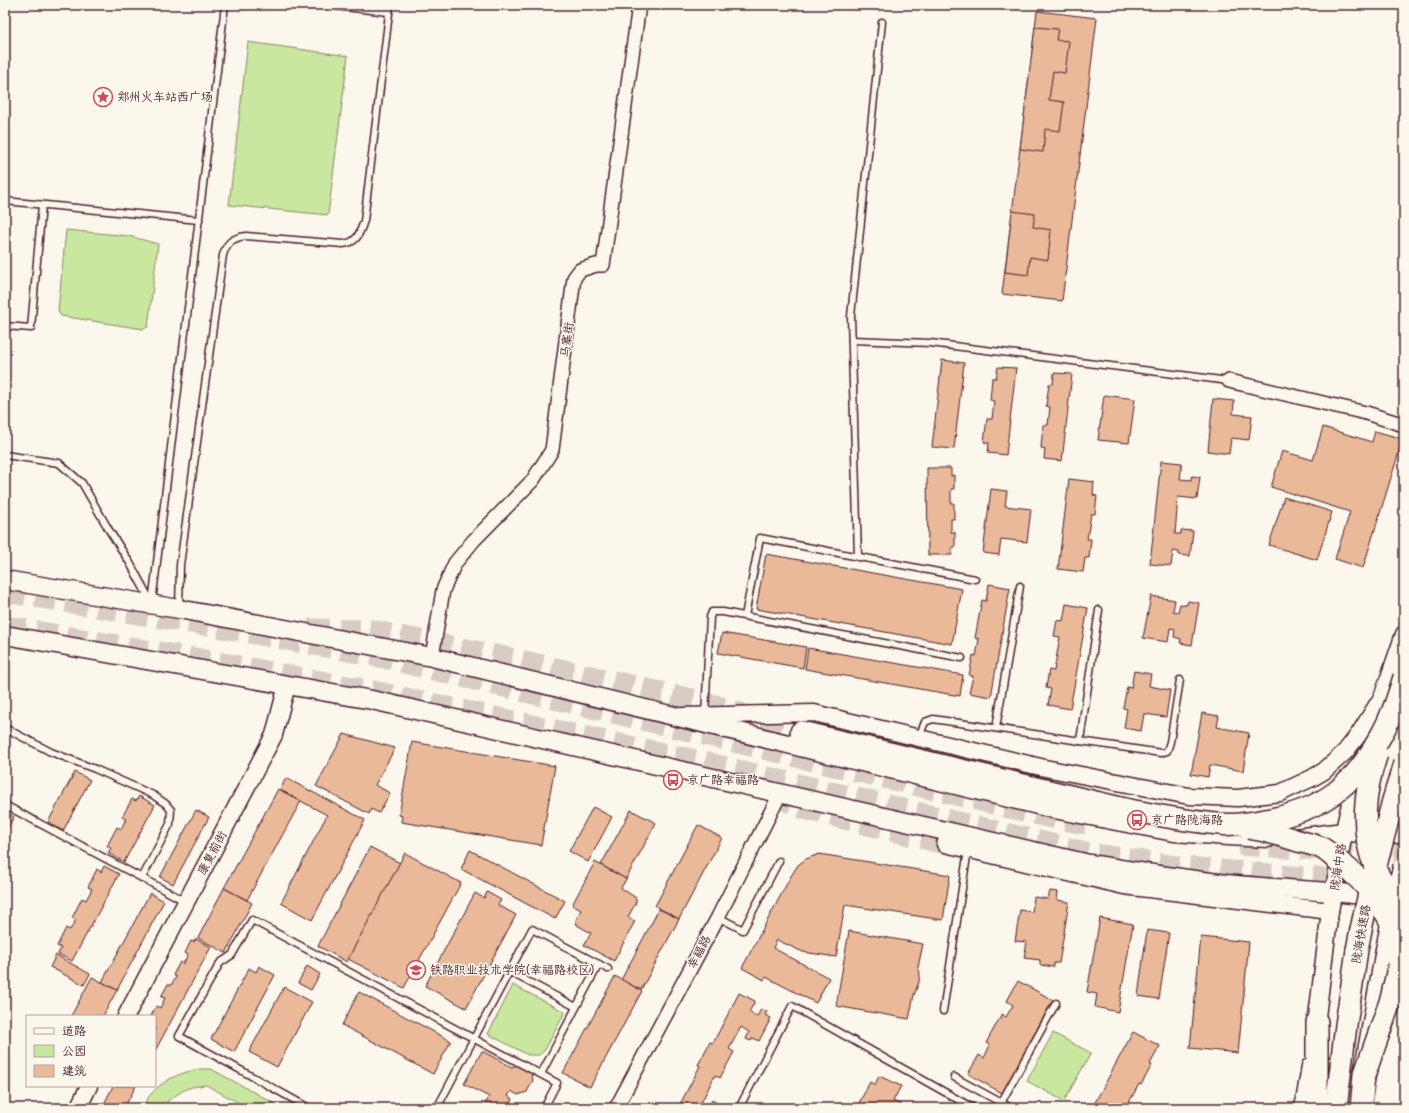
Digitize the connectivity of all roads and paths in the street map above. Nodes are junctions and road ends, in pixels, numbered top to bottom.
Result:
1 (225, 5) edge
2 (326, 5) edge
3 (390, 5) edge
4 (639, 5) edge
5 (389, 12) junction
6 (882, 22) dead end
7 (5, 201) edge
8 (42, 205) junction
9 (199, 220) junction
10 (5, 326) edge
11 (852, 340) junction
12 (1229, 381) joint
13 (1404, 425) edge
14 (5, 455) edge
15 (858, 557) junction
16 (975, 579) dead end
17 (5, 580) edge
18 (1020, 586) dead end
19 (152, 604) junction
20 (179, 609) junction
21 (1099, 610) dead end
22 (746, 616) junction
23 (1404, 634) edge
24 (5, 635) edge
25 (432, 657) junction
26 (962, 658) dead end
27 (1404, 677) edge
28 (1180, 680) dead end
29 (287, 685) junction
30 (1382, 697) junction
31 (705, 714) junction
32 (672, 716) junction
33 (1390, 718) junction
34 (5, 728) edge
35 (996, 728) junction
36 (801, 732) tunnel mouth
37 (919, 738) junction
38 (1080, 741) junction
39 (1404, 764) edge
40 (780, 794) junction
41 (5, 805) edge
42 (1221, 825) junction
43 (1344, 832) junction
44 (1404, 834) edge
45 (945, 844) tunnel mouth
46 (968, 849) junction
47 (779, 862) dead end
48 (1404, 867) edge
49 (142, 878) junction
50 (1334, 892) junction
51 (1404, 899) edge
52 (186, 902) junction
53 (1330, 911) junction
54 (718, 917) junction
55 (1404, 942) edge
56 (1404, 954) edge
57 (599, 964) junction
58 (608, 969) dead end
59 (510, 972) junction
60 (1404, 996) edge
61 (1056, 1003) dead end
62 (576, 1007) junction
63 (943, 1011) dead end
64 (127, 1015) edge
65 (1317, 1022) joint
66 (474, 1039) junction
67 (1404, 1050) edge
68 (541, 1074) junction
69 (1364, 1076) junction
70 (954, 1077) dead end
71 (88, 1087) edge
72 (1001, 1103) junction
73 (78, 1108) edge
74 (309, 1108) edge
75 (437, 1108) edge
76 (544, 1108) edge
77 (616, 1108) edge
78 (739, 1108) edge
79 (973, 1108) edge
80 (1011, 1108) edge
81 (1318, 1108) edge
82 (1361, 1108) edge
83 (1382, 1108) edge
84 (1396, 1108) edge

1 - 9 lane
2 - 5 lane
3 - 5 lane
4 - 25 street, 马寨街
5 - 20 lane
6 - 11 lane
7 - 8 lane
8 - 9 lane
8 - 10 lane
9 - 19 lane
11 - 12 lane
11 - 15 lane
12 - 13 street
14 - 19 lane
15 - 16 lane
15 - 22 lane
17 - 19 main road
18 - 35 lane
19 - 20 main road
20 - 25 main road
21 - 38 lane
22 - 26 lane
22 - 31 lane
23 - 30 street, 陇海中路
24 - 29 main road
25 - 32 main road
27 - 33 highway, bridge
28 - 38 lane
29 - 40 main road
29 - 52 street, 康复前街
30 - 37 street
30 - 43 street, 陇海中路
31 - 32 street
31 - 37 street
32 - 43 main road
33 - 42 highway, bridge
33 - 51 highway, bridge
34 - 49 lane
35 - 37 lane
35 - 38 lane
36 - 42 highway, bridge
39 - 81 highway, 陇海快速路, bridge
40 - 50 main road
40 - 54 street, 幸福路
41 - 49 lane
42 - 56 highway, bridge
43 - 44 main road
43 - 50 street, 陇海中路
45 - 46 street
46 - 53 street
46 - 63 lane
47 - 54 lane
48 - 69 highway, bridge
49 - 52 lane
50 - 51 main road
50 - 53 street, 陇海中路
52 - 64 street, 康复前街
53 - 65 street, 陇海中路
54 - 77 street, 幸福路
55 - 69 highway, bridge
57 - 58 lane
57 - 59 lane
57 - 62 lane
59 - 62 lane
59 - 66 lane
60 - 83 highway
61 - 72 lane
62 - 68 lane
65 - 81 highway
66 - 68 lane
66 - 74 lane
66 - 75 lane
67 - 84 street
68 - 76 lane
69 - 82 highway
70 - 72 lane
71 - 73 street
72 - 80 lane
78 - 79 lane

